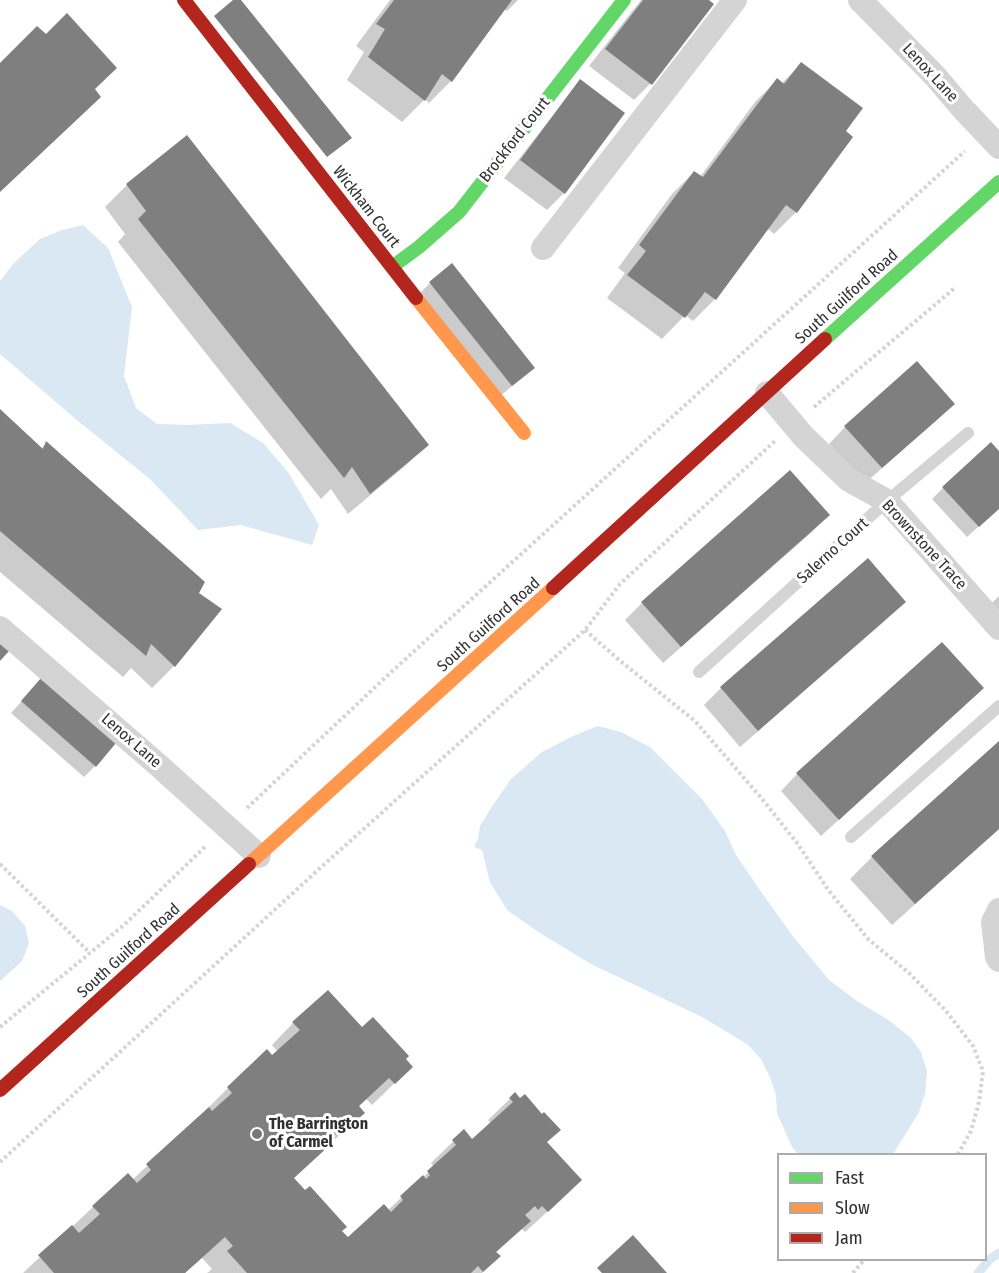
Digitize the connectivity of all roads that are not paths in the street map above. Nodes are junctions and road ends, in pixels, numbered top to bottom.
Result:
1 (184, 0) edge
2 (624, 0) edge
3 (735, 0) edge
4 (860, 0) edge
5 (992, 140) edge
6 (999, 182) edge
7 (543, 248) dead end
8 (392, 267) junction
9 (767, 393) junction
10 (968, 432) dead end
11 (524, 433) dead end
12 (887, 501) junction
13 (0, 628) edge
14 (999, 628) edge
15 (699, 672) dead end
16 (999, 705) edge
17 (851, 837) dead end
18 (259, 856) junction
19 (999, 910) edge
20 (999, 960) edge
21 (0, 1090) edge

1 - 8 main road, Wickham Court
2 - 8 main road, Brockford Court
3 - 7 street
4 - 5 street, Lenox Lane
6 - 9 main road, South Guilford Road
8 - 11 main road, Wickham Court
9 - 12 street, Brownstone Trace
9 - 18 main road, South Guilford Road
10 - 12 lane, Salerno Court
12 - 14 street, Brownstone Trace
12 - 15 lane, Salerno Court
13 - 18 street, Lenox Lane
16 - 17 lane
18 - 21 main road, South Guilford Road
19 - 20 street

